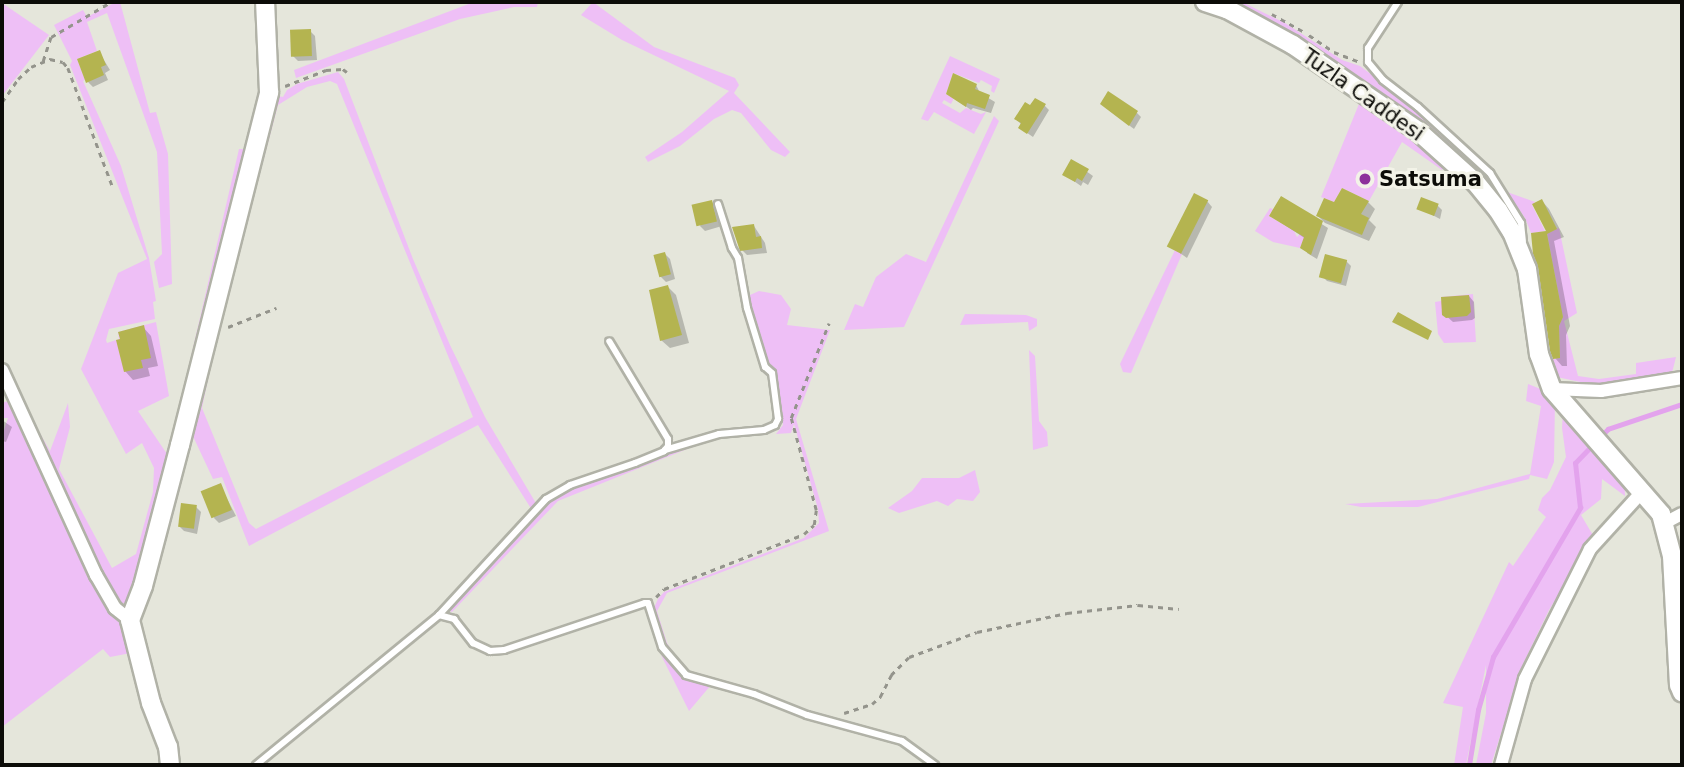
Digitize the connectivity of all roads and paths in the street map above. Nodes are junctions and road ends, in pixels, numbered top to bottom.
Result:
1 (111, 2) edge
2 (265, 2) edge
3 (1205, 2) edge
4 (1398, 2) edge
5 (43, 61) junction
6 (347, 72) dead end
7 (269, 82) junction
8 (2, 102) edge
9 (112, 185) dead end
10 (718, 204) dead end
11 (1522, 253) junction
12 (276, 308) dead end
13 (829, 323) dead end
14 (207, 330) junction
15 (609, 341) dead end
16 (2, 370) edge
17 (1682, 378) edge
18 (1552, 388) junction
19 (664, 451) junction
20 (1642, 493) junction
21 (1682, 514) edge
22 (1663, 524) junction
23 (648, 603) junction
24 (1179, 609) dead end
25 (439, 615) junction
26 (130, 620) junction
27 (1682, 692) edge
28 (824, 719) junction
29 (170, 765) edge
30 (256, 765) edge
31 (935, 765) edge
32 (1501, 765) edge

1 - 5 path
2 - 7 main road
3 - 11 main road, Tuzla Caddesi
4 - 11 lane
5 - 8 path
5 - 9 path
6 - 7 path
7 - 14 main road
10 - 19 lane
11 - 18 main road, Tuzla Caddesi
12 - 14 path
13 - 23 path
14 - 26 main road
15 - 19 lane
16 - 26 street
17 - 18 street
18 - 20 main road, Tuzla Caddesi
19 - 25 lane
20 - 22 main road
20 - 32 street
21 - 22 street
22 - 27 main road
23 - 25 lane
23 - 28 lane
24 - 28 path
25 - 30 lane
26 - 29 main road
28 - 31 lane

